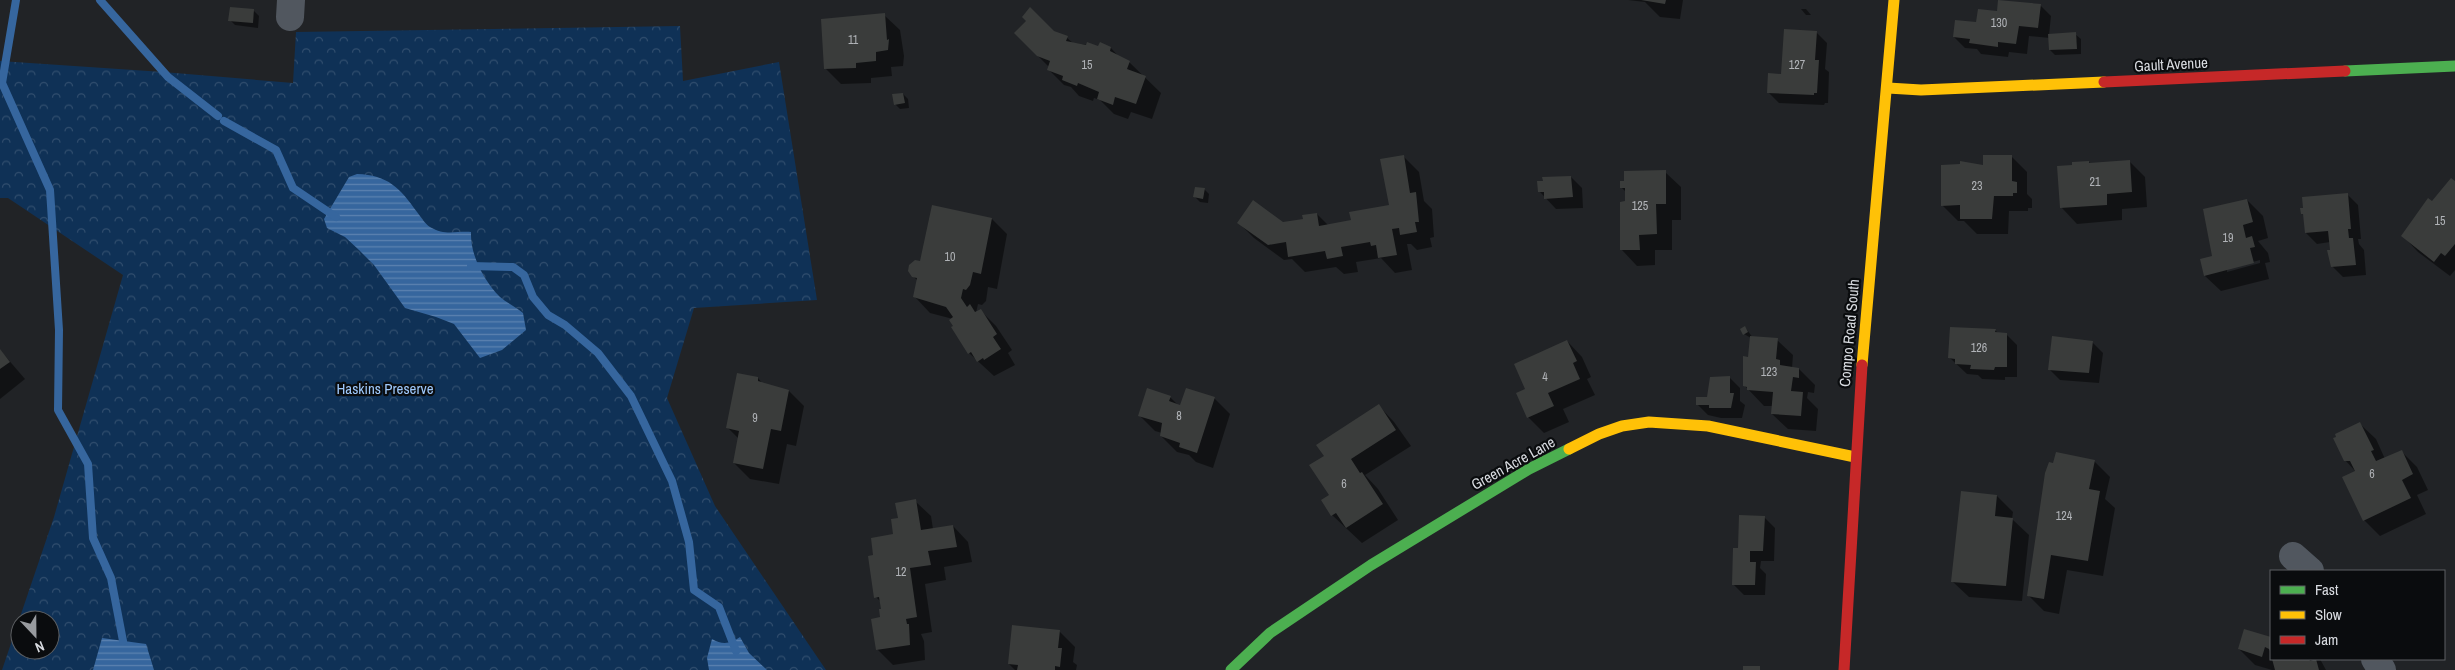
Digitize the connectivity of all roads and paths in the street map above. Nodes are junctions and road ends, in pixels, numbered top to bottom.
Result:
1 (1894, 0) edge
2 (2455, 66) edge
3 (1888, 88) junction
4 (1854, 457) junction
5 (1230, 670) edge
6 (1844, 670) edge

1 - 3 street, Compo Road South
2 - 3 street, Gault Avenue
3 - 4 street, Compo Road South
4 - 5 street, Green Acre Lane
4 - 6 street, Compo Road South

